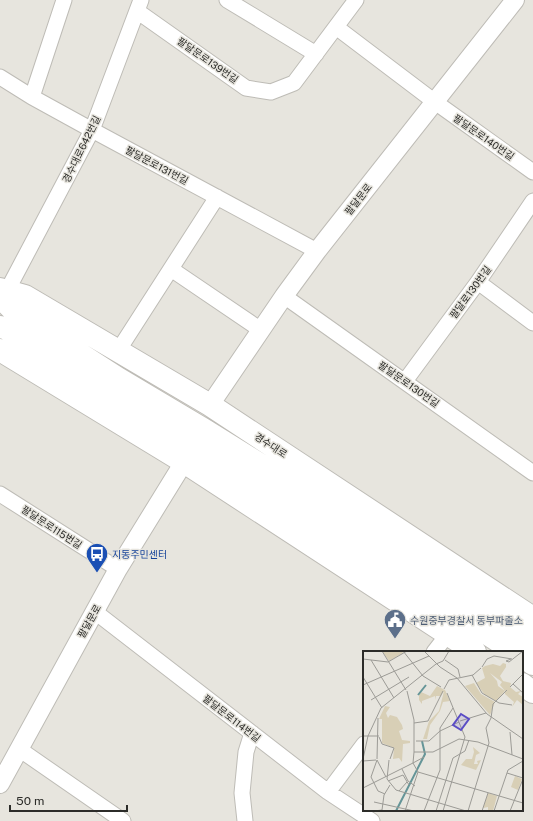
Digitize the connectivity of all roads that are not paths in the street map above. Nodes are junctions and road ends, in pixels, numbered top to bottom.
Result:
1 (64, 0) edge
2 (227, 0) edge
3 (356, 0) edge
4 (515, 0) edge
5 (139, 6) edge
6 (336, 28) junction
7 (316, 54) junction
8 (0, 77) edge
9 (32, 98) junction
10 (435, 102) junction
11 (92, 130) junction
12 (533, 172) edge
13 (217, 197) junction
14 (533, 201) edge
15 (317, 251) junction
16 (171, 270) junction
17 (478, 282) junction
18 (2, 292) edge
19 (284, 296) junction
20 (533, 323) edge
21 (0, 327) edge
22 (261, 330) junction
23 (0, 350) edge
24 (118, 351) junction
25 (406, 381) junction
26 (115, 385) junction
27 (210, 405) junction
28 (184, 462) junction
29 (533, 473) edge
30 (2, 500) edge
31 (118, 569) junction
32 (94, 611) junction
33 (533, 618) edge
34 (448, 634) junction
35 (533, 642) edge
36 (435, 651) edge
37 (474, 651) edge
38 (513, 651) edge
39 (523, 657) edge
40 (533, 664) edge
41 (523, 685) edge
42 (533, 692) edge
43 (252, 733) junction
44 (363, 745) edge
45 (19, 749) junction
46 (0, 784) edge
47 (328, 792) junction
48 (123, 821) edge
49 (245, 821) edge
50 (372, 821) edge

1 - 9 street
2 - 7 street
3 - 6 street, 팔달문로139번길
4 - 10 street, 팔달문로
5 - 7 street, 팔달문로139번길
5 - 11 street, 경수대로642번길
6 - 7 street, 팔달문로139번길
6 - 10 street
8 - 9 street, 팔달문로131번길
9 - 11 street, 팔달문로131번길
10 - 12 street, 팔달문로140번길
10 - 15 street, 팔달문로
11 - 13 street, 팔달문로131번길
11 - 18 street, 경수대로642번길
13 - 15 street, 팔달문로131번길
13 - 16 street
14 - 17 street, 팔달로130번길
15 - 19 street, 팔달문로
16 - 22 street
16 - 24 street
17 - 20 street
17 - 25 street, 팔달로130번길
18 - 24 main road, 경수대로
18 - 26 main road
19 - 22 street, 팔달문로
19 - 25 street, 팔달문로130번길
21 - 26 main road
22 - 27 street, 팔달문로
23 - 28 main road
24 - 27 main road, 경수대로
25 - 29 street, 팔달문로130번길
26 - 35 main road
26 - 38 main road
27 - 33 main road, 경수대로
28 - 31 street, 팔달문로
28 - 34 main road
30 - 31 street, 팔달문로115번길
31 - 32 street, 팔달문로
32 - 43 street, 팔달문로114번길
32 - 45 street, 팔달문로
34 - 36 street
34 - 37 main road
39 - 40 main road
41 - 42 main road
43 - 47 street, 팔달문로114번길
43 - 49 street
44 - 47 street
45 - 46 street, 팔달문로
45 - 48 street
47 - 50 street, 팔달문로114번길

